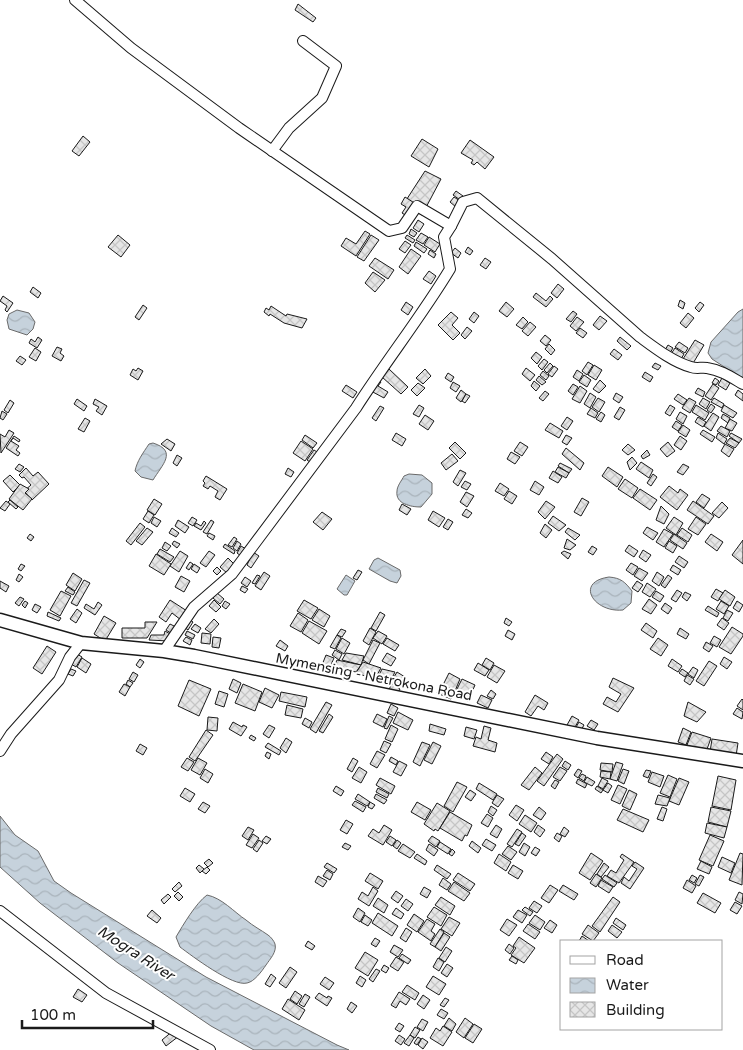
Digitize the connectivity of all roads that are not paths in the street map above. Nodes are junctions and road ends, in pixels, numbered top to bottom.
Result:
1 (75, 0) edge
2 (303, 41) dead end
3 (272, 151) junction
4 (451, 226) junction
5 (743, 384) edge
6 (0, 620) edge
7 (81, 642) junction
8 (164, 651) junction
9 (0, 751) edge
10 (743, 762) edge
11 (0, 911) edge
12 (210, 1050) edge

1 - 3 street
2 - 3 street
3 - 4 street
4 - 5 street
4 - 8 street
6 - 7 main road, Mymensing - Netrokona Road
7 - 8 main road, Mymensing - Netrokona Road
7 - 9 street
8 - 10 main road, Mymensing - Netrokona Road
11 - 12 street

